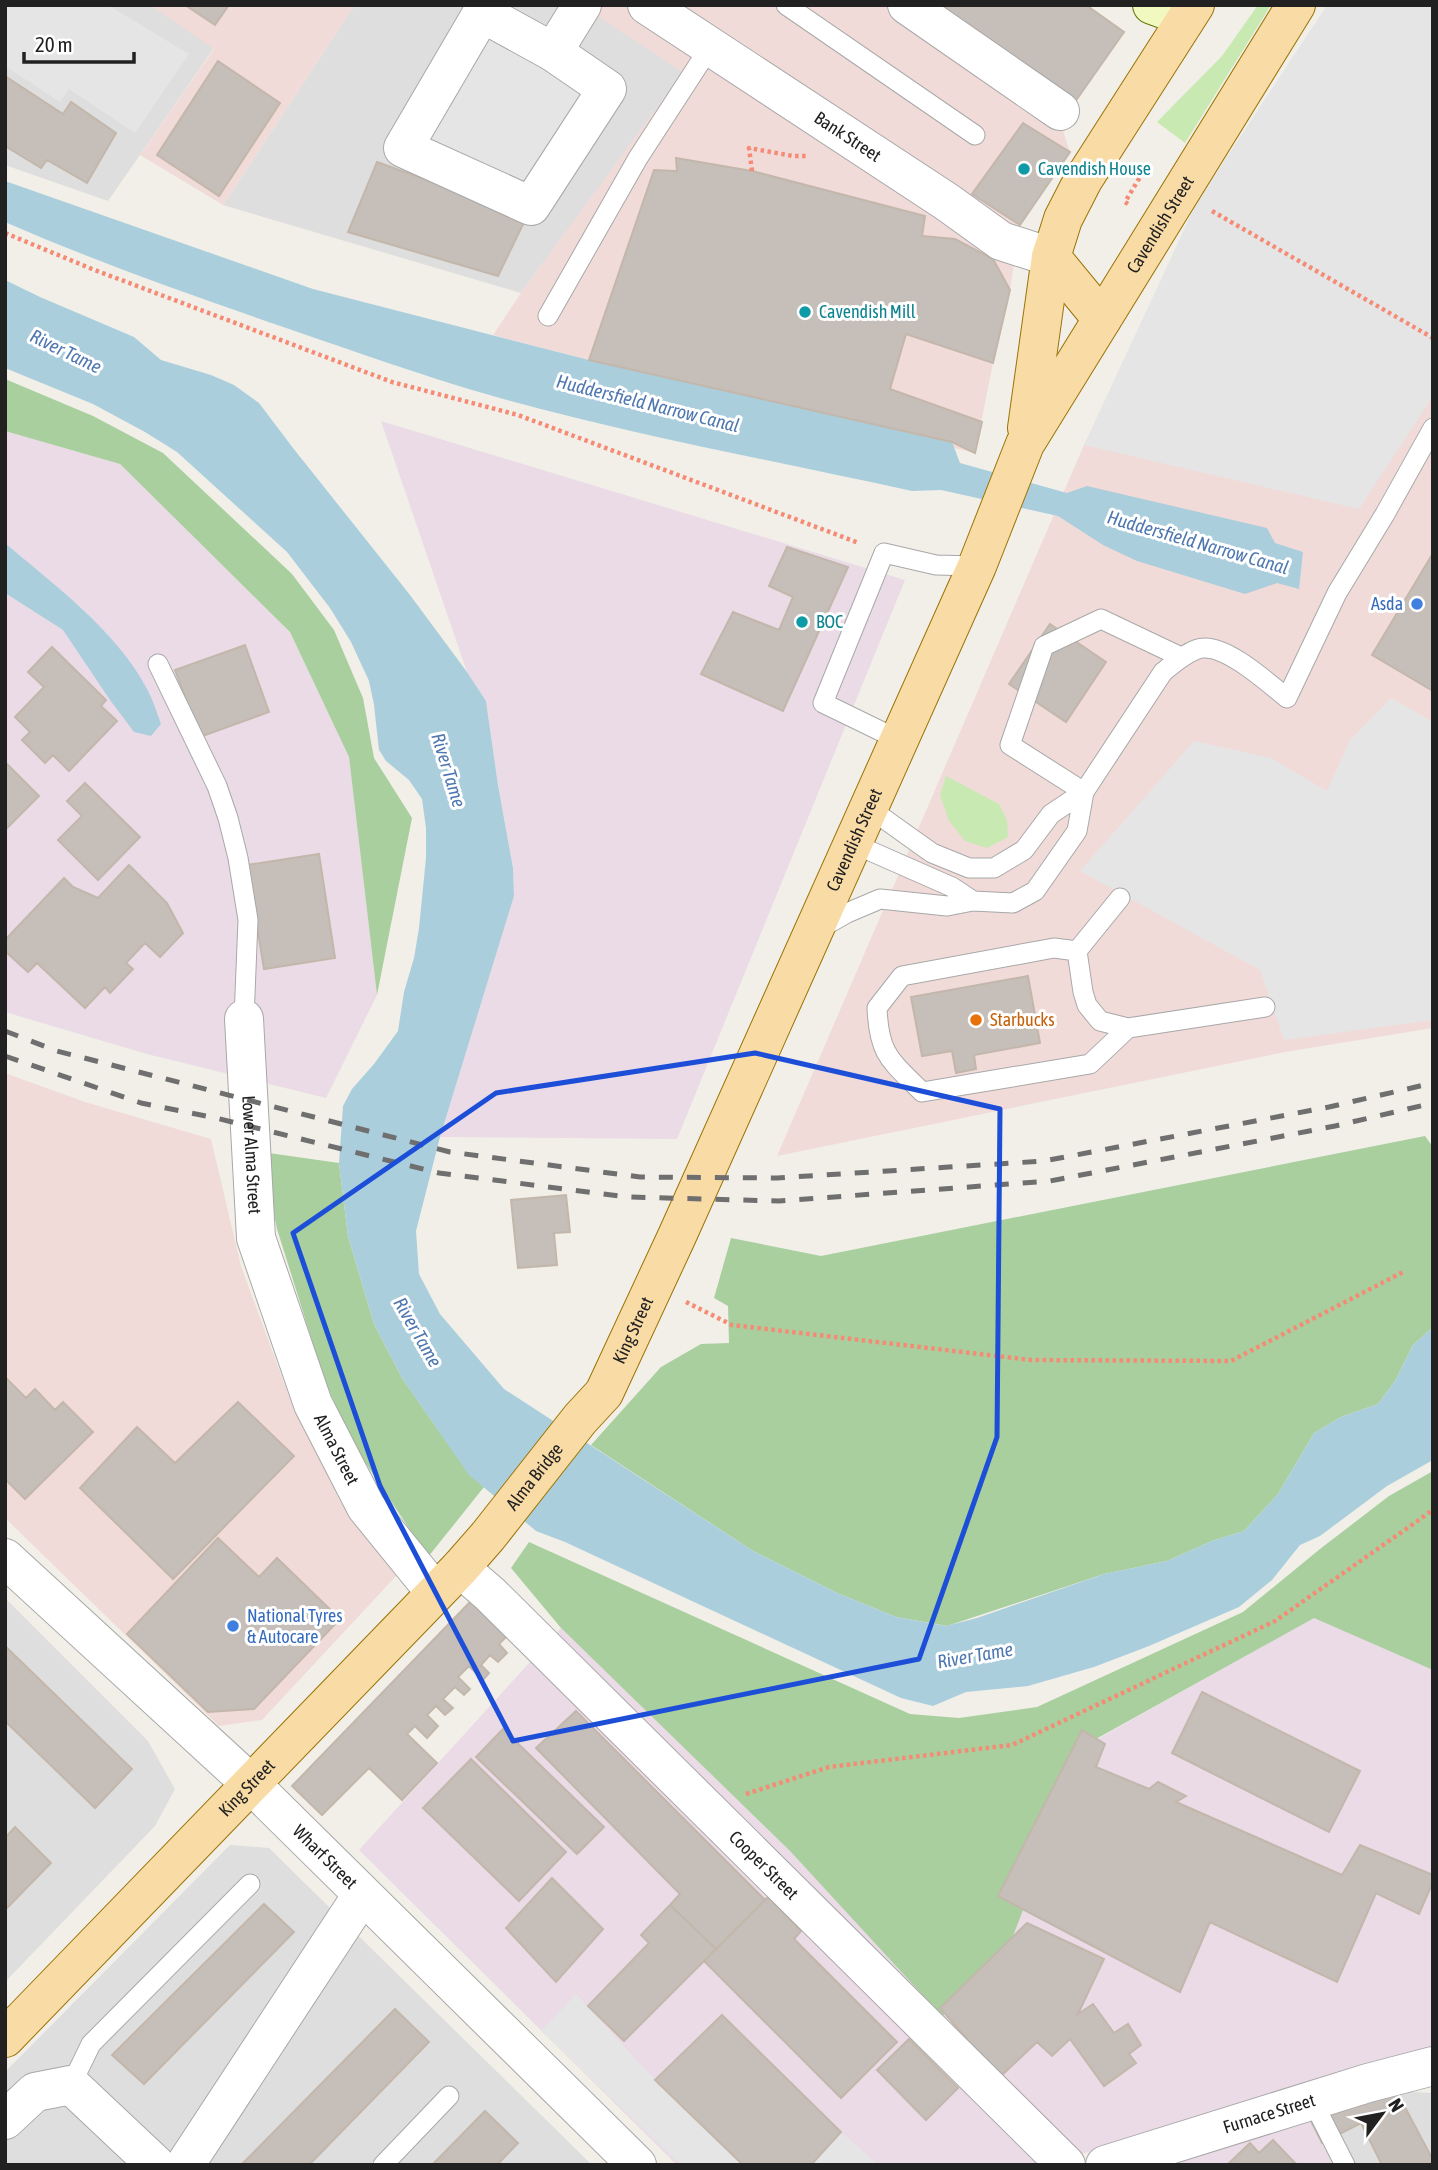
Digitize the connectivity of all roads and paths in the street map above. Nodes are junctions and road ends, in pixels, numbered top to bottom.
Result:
1 (582, 5) edge
2 (647, 5) edge
3 (786, 5) edge
4 (907, 5) edge
5 (1152, 5) edge
6 (1296, 5) edge
7 (1193, 8) edge
8 (710, 47) junction
9 (553, 52) junction
10 (1060, 111) dead end
11 (838, 132) junction
12 (975, 135) dead end
13 (1106, 145) junction
14 (751, 171) dead end
15 (1207, 208) dead end
16 (1160, 225) junction
17 (5, 233) edge
18 (1051, 257) junction
19 (548, 316) dead end
20 (1102, 319) junction
21 (1433, 338) edge
22 (1433, 428) edge
23 (1025, 444) junction
24 (884, 552) junction
25 (977, 566) junction
26 (1181, 657) junction
27 (159, 664) dead end
28 (899, 740) junction
29 (1084, 792) junction
30 (869, 808) junction
31 (852, 843) junction
32 (1119, 898) dead end
33 (973, 901) junction
34 (813, 932) junction
35 (1077, 951) junction
36 (1265, 1007) dead end
37 (244, 1019) joint
38 (1128, 1028) junction
39 (677, 1236) joint
40 (1405, 1271) dead end
41 (273, 1289) joint
42 (652, 1290) junction
43 (580, 1419) joint
44 (1433, 1510) edge
45 (488, 1536) joint
46 (5, 1558) edge
47 (448, 1580) junction
48 (250, 1783) junction
49 (704, 1808) junction
50 (250, 1884) dead end
51 (362, 1895) junction
52 (5, 2038) edge
53 (1433, 2066) edge
54 (71, 2085) junction
55 (449, 2095) dead end
56 (1312, 2100) junction
57 (5, 2120) edge
58 (156, 2165) edge
59 (185, 2165) edge
60 (383, 2165) edge
61 (637, 2165) edge
62 (1066, 2165) edge
63 (1105, 2165) edge
64 (1345, 2165) edge

1 - 9 street
2 - 8 street, Bank Street
3 - 12 lane
4 - 10 street
5 - 7 street
6 - 16 main road, Cavendish Street
7 - 13 main road, Cavendish Street
8 - 11 street, Bank Street
8 - 19 lane
9 - 9 street
11 - 14 path
11 - 18 street, Bank Street
13 - 16 path
13 - 18 main road, Cavendish Street
15 - 21 path
16 - 20 main road, Cavendish Street
17 - 24 path
18 - 20 main road
18 - 23 main road, Cavendish Street
20 - 23 main road, Cavendish Street
22 - 26 lane
23 - 25 main road, Cavendish Street
24 - 25 lane
24 - 28 lane
25 - 28 main road, Cavendish Street
26 - 29 lane
26 - 29 lane
27 - 37 lane
28 - 30 main road, Cavendish Street
29 - 30 lane
29 - 33 lane
30 - 31 main road, Cavendish Street
31 - 33 lane
31 - 34 main road, Cavendish Street
32 - 35 lane
33 - 34 lane
34 - 39 main road, Cavendish Street
35 - 38 lane
35 - 38 lane
36 - 38 lane
37 - 41 street, Lower Alma Street
39 - 42 main road, King Street
40 - 42 path
41 - 47 street, Alma Street
42 - 43 main road, King Street
43 - 45 main road, Alma Bridge
44 - 49 path
45 - 47 main road, King Street
46 - 48 street, Wharf Street
47 - 48 main road, King Street
47 - 49 street, Cooper Street
48 - 51 street, Wharf Street
48 - 52 main road, King Street
49 - 62 street, Cooper Street
50 - 54 lane
51 - 59 street
51 - 61 street, Wharf Street
53 - 56 street, Furnace Street
54 - 57 street
54 - 58 street
55 - 60 lane
56 - 63 street, Furnace Street
56 - 64 lane

